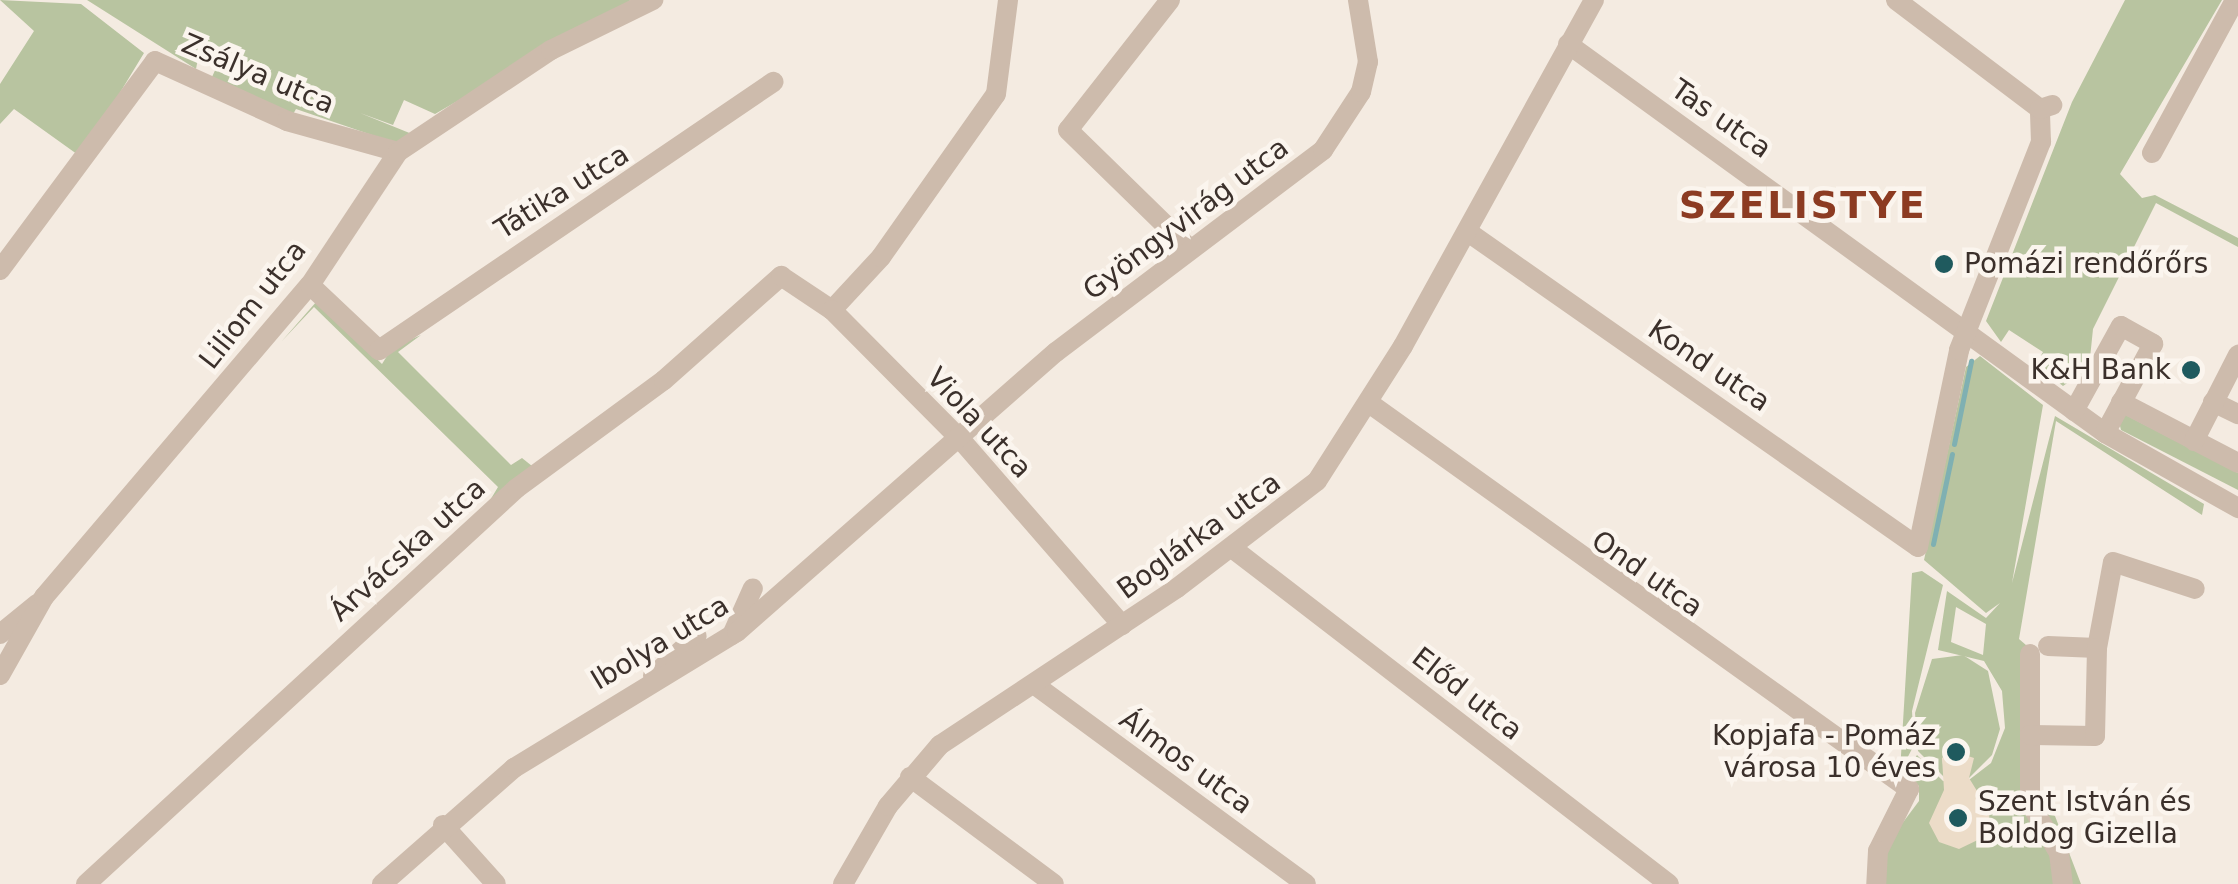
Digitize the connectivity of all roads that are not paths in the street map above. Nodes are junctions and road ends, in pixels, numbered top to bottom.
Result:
1 (654, 0) edge
2 (1008, 0) edge
3 (1170, 0) edge
4 (1358, 0) edge
5 (1594, 0) edge
6 (1896, 0) edge
7 (2236, 0) edge
8 (1568, 44) junction
9 (774, 82) dead end
10 (398, 152) junction
11 (2152, 153) dead end
12 (1468, 232) junction
13 (1190, 249) junction
14 (0, 270) edge
15 (782, 276) joint
16 (310, 286) junction
17 (832, 310) junction
18 (1970, 331) junction
19 (2236, 363) edge
20 (2121, 402) junction
21 (2213, 402) junction
22 (1369, 403) junction
23 (2074, 411) junction
24 (2238, 414) edge
25 (2105, 433) junction
26 (2194, 441) junction
27 (962, 442) junction
28 (2238, 463) edge
29 (2238, 508) edge
30 (1232, 548) junction
31 (752, 588) dead end
32 (2195, 589) dead end
33 (44, 598) junction
34 (1122, 625) junction
35 (0, 634) edge
36 (697, 636) dead end
37 (732, 636) junction
38 (2097, 648) junction
39 (0, 675) edge
40 (1035, 685) junction
41 (635, 696) junction
42 (2030, 735) junction
43 (910, 777) junction
44 (443, 825) junction
45 (86, 884) edge
46 (382, 884) edge
47 (496, 884) edge
48 (842, 884) edge
49 (1054, 884) edge
50 (1306, 884) edge
51 (1669, 884) edge
52 (1876, 884) edge
53 (2063, 884) edge

1 - 10 street, Liliom utca
2 - 17 street
3 - 13 street
4 - 13 street, Gyöngyvirág utca
5 - 8 street, Boglárka utca
6 - 18 street
7 - 11 street
8 - 12 street, Boglárka utca
8 - 18 street, Tas utca
9 - 16 street, Tátika utca
10 - 14 street, Zsálya utca
10 - 16 street, Liliom utca
12 - 18 street, Kond utca
12 - 22 street, Boglárka utca
13 - 27 street, Gyöngyvirág utca
15 - 17 street, Viola utca
15 - 45 street, Árvácska utca
16 - 33 street, Liliom utca
17 - 27 street, Viola utca
18 - 23 street, Tas utca
19 - 21 street
20 - 23 street
20 - 25 street
20 - 26 street
21 - 24 street
21 - 26 street
22 - 30 street, Boglárka utca
22 - 52 street, Ond utca
23 - 25 street, Tas utca
25 - 29 street, Tas utca
26 - 28 street
27 - 34 street, Viola utca
27 - 37 street, Ibolya utca
30 - 34 street, Boglárka utca
30 - 51 street, Előd utca
31 - 37 street
32 - 38 street
33 - 35 street
33 - 39 street, Liliom utca
34 - 40 street, Boglárka utca
36 - 41 street
37 - 41 street, Ibolya utca
38 - 42 street
38 - 42 street
40 - 43 street, Boglárka utca
40 - 50 street, Álmos utca
41 - 44 street, Ibolya utca
42 - 53 street
43 - 48 street, Boglárka utca
43 - 49 street
44 - 46 street, Ibolya utca
44 - 47 street

